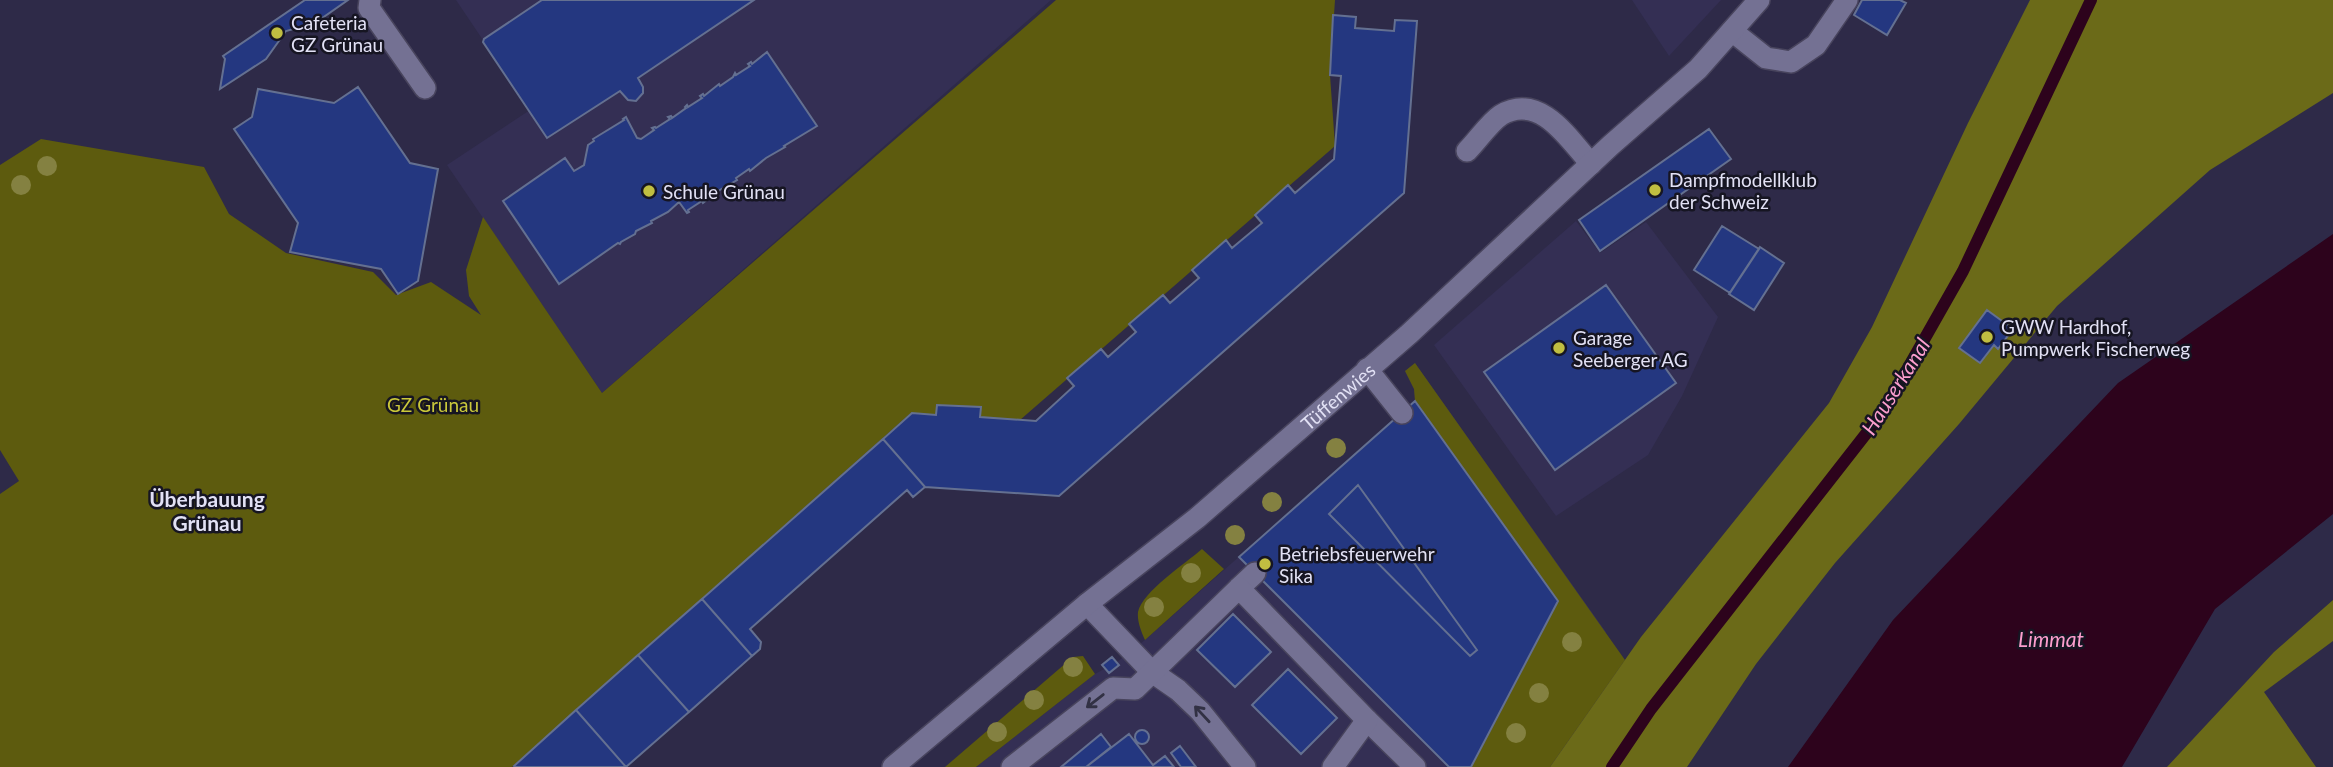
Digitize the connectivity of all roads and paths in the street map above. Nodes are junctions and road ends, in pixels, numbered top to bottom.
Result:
1 (370, 0) edge
2 (1759, 0) edge
3 (1847, 0) edge
4 (1732, 31) junction
5 (425, 88) dead end
6 (1467, 151) dead end
7 (1591, 164) junction
8 (1367, 369) junction
9 (1402, 413) dead end
10 (1255, 573) dead end
11 (1239, 588) junction
12 (1087, 604) junction
13 (1152, 672) junction
14 (1367, 720) junction
15 (893, 767) edge
16 (1012, 767) edge
17 (1245, 767) edge
18 (1333, 767) edge
19 (1415, 767) edge

1 - 5 street
2 - 4 street, Tüffenwies
3 - 4 street
4 - 7 street, Tüffenwies
6 - 7 street
7 - 8 street, Tüffenwies
8 - 9 street
8 - 12 street, Tüffenwies
10 - 11 street
11 - 13 street
11 - 14 street
12 - 13 street
12 - 15 street, Tüffenwies
13 -> 16 street
17 -> 13 street
14 - 18 street
14 - 19 street

